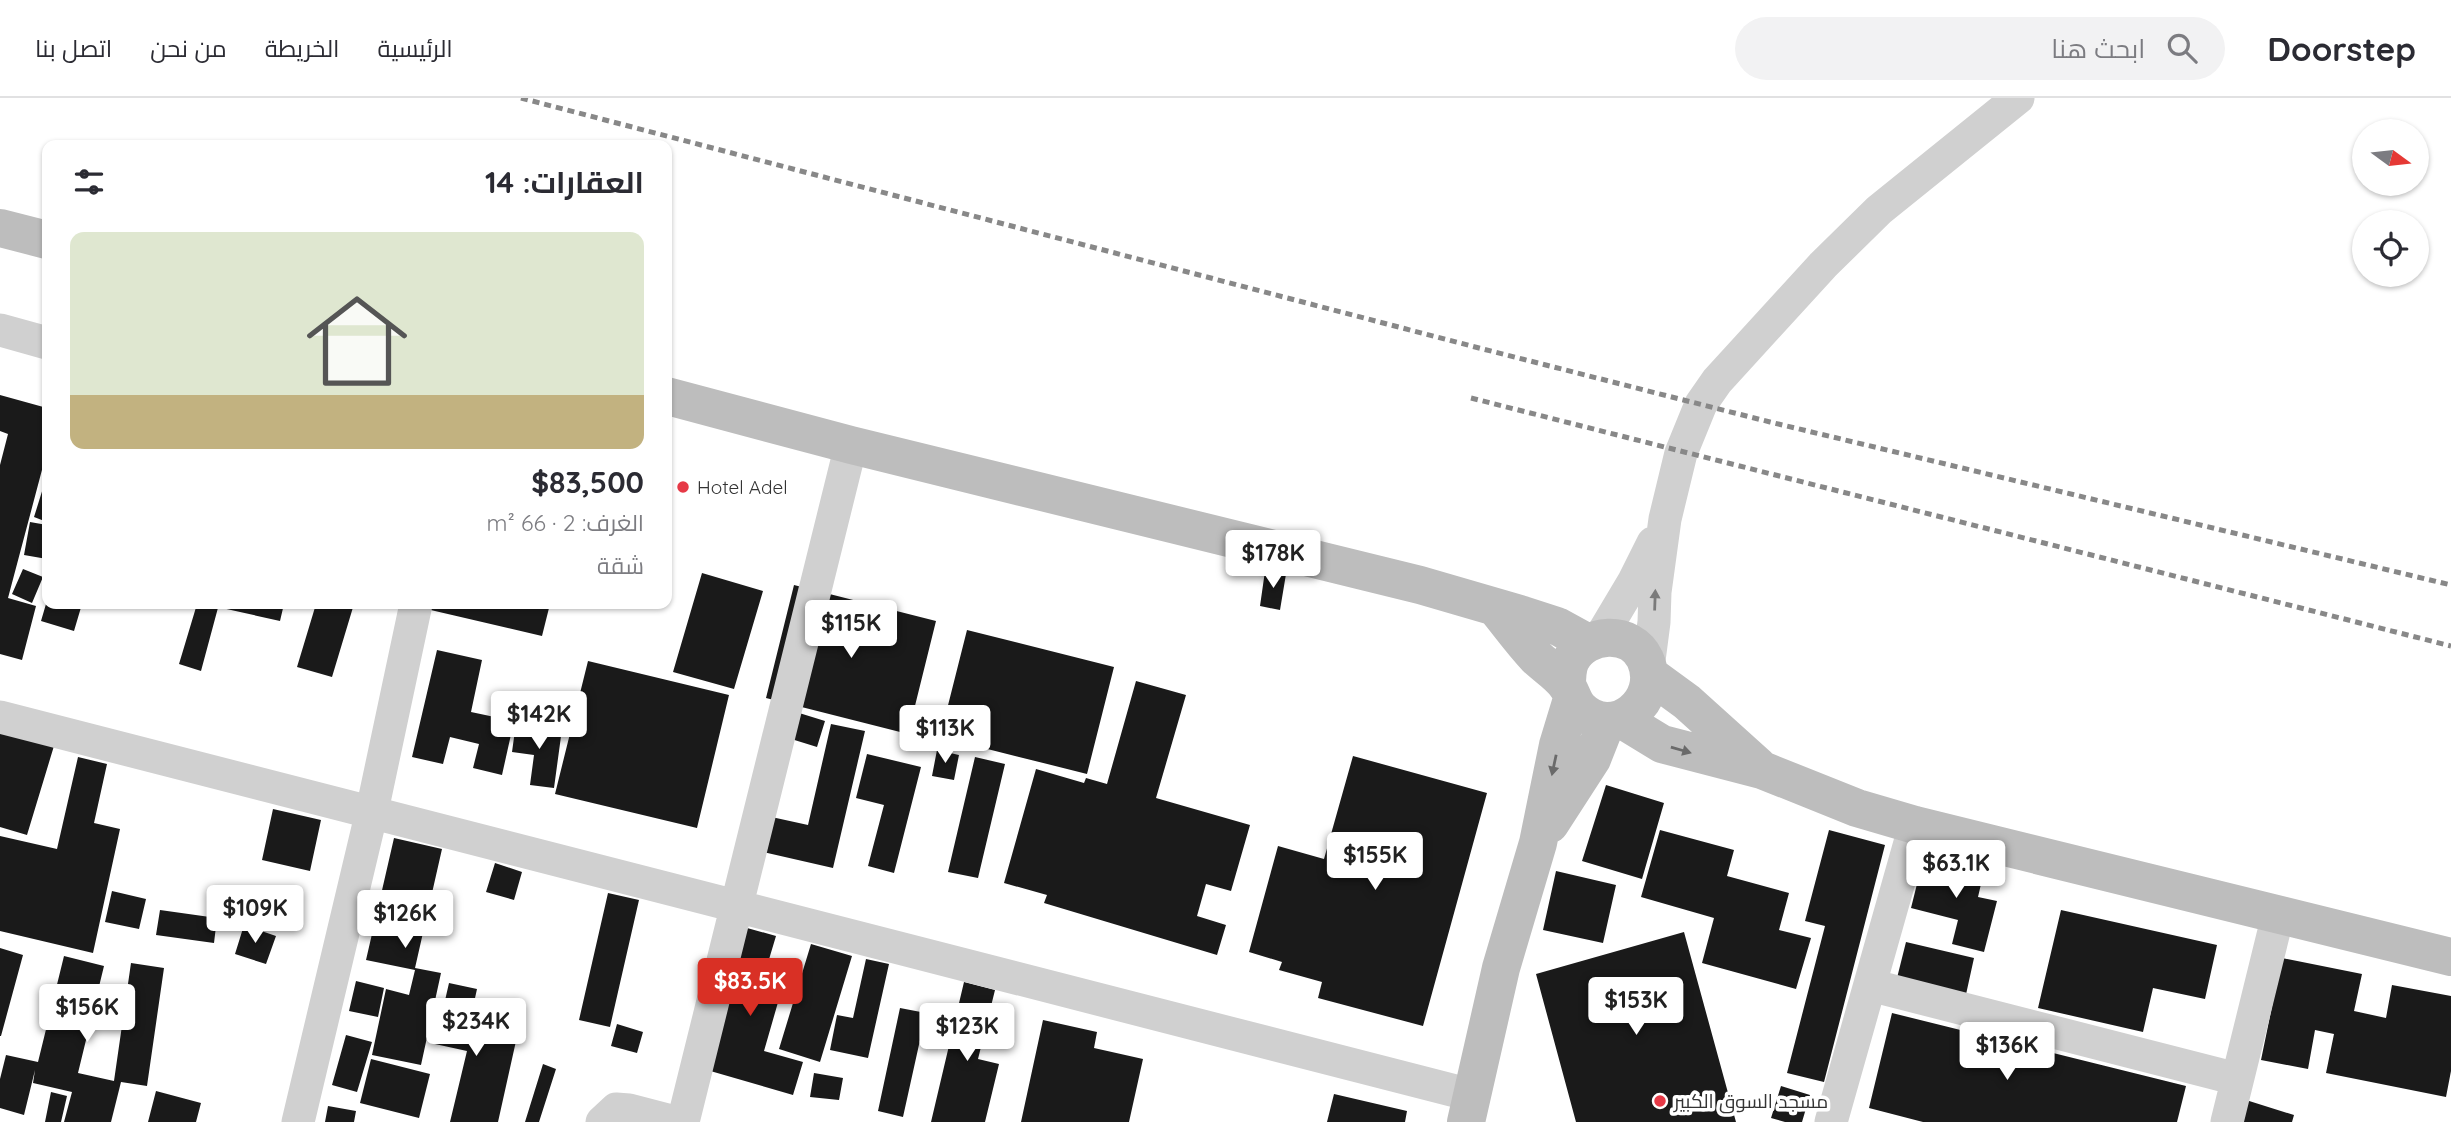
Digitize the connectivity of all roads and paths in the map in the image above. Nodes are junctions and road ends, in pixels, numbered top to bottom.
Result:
1 (2018, 98) edge
2 (0, 228) edge
3 (42, 239) edge
4 (0, 330) edge
5 (42, 343) edge
6 (672, 398) edge
7 (851, 445) junction
8 (1665, 519) junction
9 (1495, 607) junction
10 (415, 609) edge
11 (1594, 640) junction
12 (1649, 671) junction
13 (1570, 693) junction
14 (0, 717) edge
15 (1614, 720) junction
16 (1762, 770) junction
17 (372, 811) junction
18 (1915, 825) junction
19 (1538, 844) junction
20 (734, 908) junction
21 (2278, 915) junction
22 (2451, 957) edge
23 (1870, 985) junction
24 (2237, 1079) junction
25 (1468, 1109) edge
26 (298, 1122) edge
27 (602, 1122) edge
28 (675, 1122) edge
29 (682, 1122) edge
30 (1831, 1122) edge
31 (2227, 1122) edge

1 - 8 street
2 - 3 main road
4 - 5 street
6 - 7 main road
7 - 9 main road
7 - 20 street
8 - 11 street
12 -> 8 street
9 - 11 main road
9 - 13 main road
10 - 17 street
11 - 12 main road
11 - 13 main road
12 - 15 main road
12 - 16 main road
13 - 15 main road
13 -> 19 main road
14 - 17 street
15 -> 16 main road
15 - 19 main road
16 - 18 main road
17 - 20 street
17 - 26 street
18 - 21 main road
18 - 23 street
19 - 25 main road
20 - 25 street
20 - 29 street
21 - 22 main road
21 - 24 street
23 - 24 street
23 - 30 street
24 - 31 street
27 - 28 street

